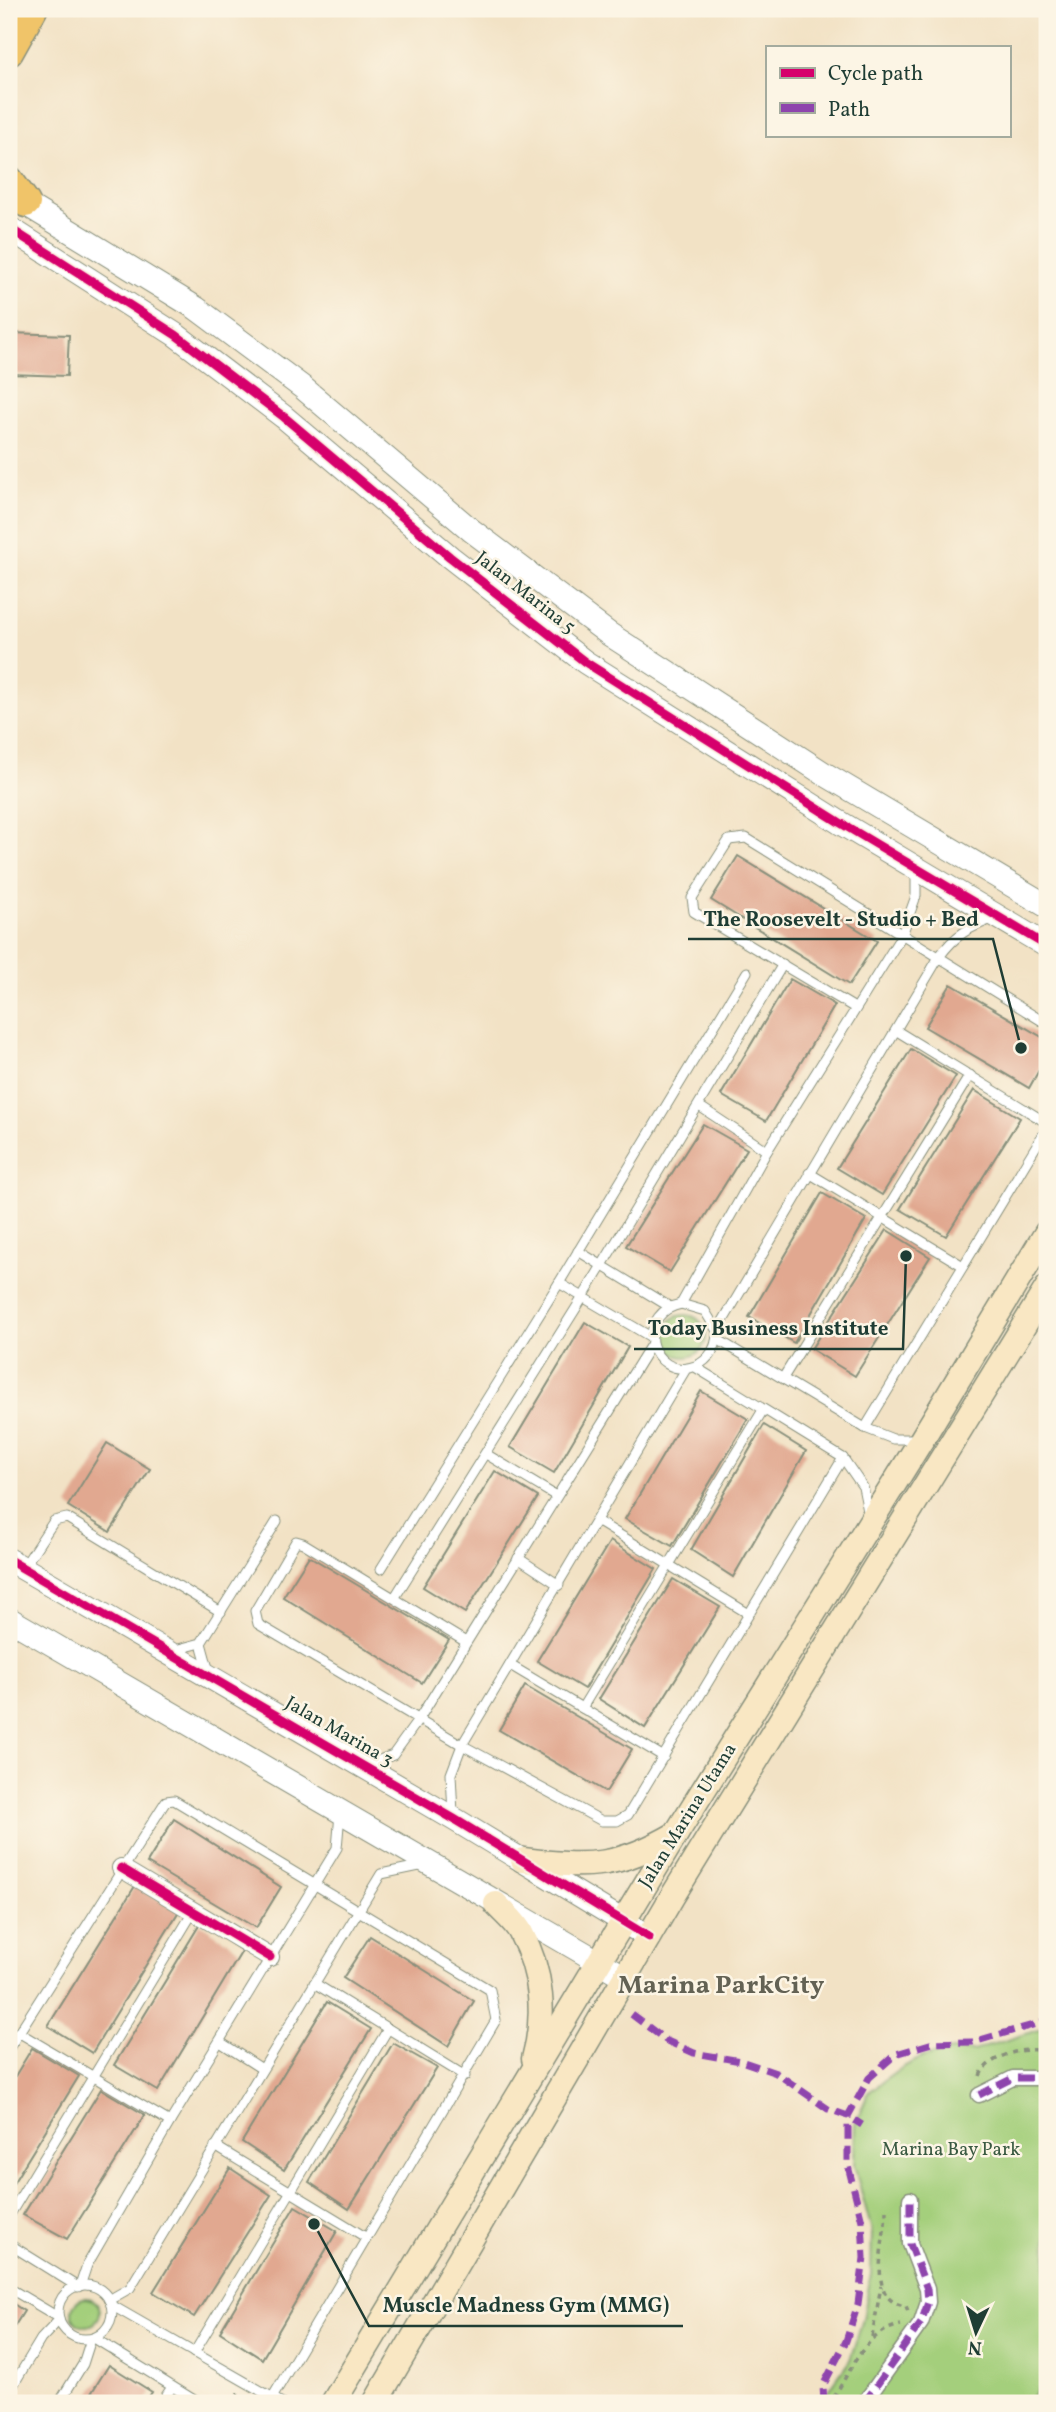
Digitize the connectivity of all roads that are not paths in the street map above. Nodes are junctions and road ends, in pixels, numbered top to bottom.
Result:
1 (33, 9) edge
2 (9, 52) edge
3 (9, 180) edge
4 (17, 198) edge
5 (9, 228) edge
6 (917, 868) junction
7 (1047, 906) edge
8 (998, 917) junction
9 (902, 935) junction
10 (1047, 946) edge
11 (939, 957) junction
12 (783, 964) junction
13 (747, 972) dead end
14 (855, 1009) junction
15 (1047, 1024) edge
16 (897, 1031) junction
17 (970, 1075) junction
18 (699, 1106) junction
19 (1047, 1125) edge
20 (767, 1151) junction
21 (809, 1173) junction
22 (882, 1217) junction
23 (1047, 1232) edge
24 (578, 1251) junction
25 (602, 1265) junction
26 (963, 1266) junction
27 (559, 1283) junction
28 (1047, 1288) edge
29 (583, 1297) junction
30 (681, 1304) junction
31 (670, 1307) junction
32 (717, 1335) junction
33 (652, 1340) junction
34 (691, 1368) junction
35 (783, 1378) junction
36 (763, 1410) junction
37 (865, 1428) junction
38 (922, 1439) junction
39 (486, 1454) junction
40 (843, 1458) junction
41 (556, 1496) junction
42 (277, 1521) dead end
43 (597, 1521) junction
44 (870, 1521) junction
45 (518, 1558) junction
46 (15, 1564) edge
47 (671, 1565) junction
48 (381, 1569) dead end
49 (559, 1585) junction
50 (395, 1597) junction
51 (221, 1612) junction
52 (749, 1614) junction
53 (9, 1619) edge
54 (466, 1642) junction
55 (201, 1643) junction
56 (166, 1652) junction
57 (510, 1665) junction
58 (210, 1677) junction
59 (582, 1708) junction
60 (419, 1719) junction
61 (463, 1745) junction
62 (664, 1757) junction
63 (364, 1766) junction
64 (340, 1814) junction
65 (454, 1819) junction
66 (676, 1834) junction
67 (523, 1860) junction
68 (426, 1864) junction
69 (121, 1868) junction
70 (317, 1884) junction
71 (496, 1904) junction
72 (358, 1909) junction
73 (193, 1912) junction
74 (624, 1922) junction
75 (649, 1937) junction
76 (270, 1957) junction
77 (598, 1963) junction
78 (625, 1977) junction
79 (314, 1983) junction
80 (388, 2029) junction
81 (18, 2032) junction
82 (220, 2042) junction
83 (9, 2048) edge
84 (262, 2069) junction
85 (465, 2076) junction
86 (92, 2077) junction
87 (1047, 2078) edge
88 (524, 2090) junction
89 (978, 2090) road end
90 (170, 2122) junction
91 (215, 2146) junction
92 (289, 2191) junction
93 (910, 2199) dead end
94 (9, 2216) edge
95 (367, 2238) junction
96 (9, 2244) edge
97 (79, 2286) junction
98 (9, 2288) edge
99 (110, 2303) junction
100 (59, 2318) junction
101 (92, 2338) junction
102 (194, 2353) junction
103 (172, 2387) junction
104 (9, 2392) edge
105 (272, 2398) junction
106 (59, 2403) edge
107 (161, 2403) edge
108 (199, 2403) edge
109 (282, 2403) edge
110 (333, 2403) edge
111 (375, 2403) edge
112 (864, 2403) edge

1 - 2 main road
3 - 4 main road
4 - 7 street, Jalan Marina 5
5 - 6 street, Jalan Marina 5
6 - 8 street, Jalan Marina 5
6 - 9 lane
8 - 10 street, Jalan Marina 5
8 - 11 lane
9 - 11 lane
9 - 12 lane
9 - 14 lane
11 - 15 lane
11 - 16 lane
12 - 14 lane
12 - 18 lane
13 - 24 lane
14 - 20 lane
16 - 17 lane
16 - 21 lane
17 - 19 lane
17 - 22 lane
18 - 20 lane
18 - 25 lane
19 - 26 lane
20 - 30 lane
21 - 22 lane
21 - 32 lane
22 - 26 lane
22 - 35 lane
23 - 38 main road, Jalan Marina Utama
24 - 25 lane
24 - 27 lane
25 - 29 lane
25 - 31 lane
26 - 37 lane
27 - 29 lane
27 - 48 lane
28 - 75 main road, Jalan Marina Utama
29 - 33 lane
29 - 39 lane
30 - 31 lane
30 - 32 lane
31 - 33 lane
32 - 34 lane
32 - 35 lane
33 - 34 lane
33 - 41 lane
34 - 36 lane
34 - 43 lane
35 - 37 lane
36 - 40 lane
36 - 47 lane
37 - 38 lane
38 - 44 main road, Jalan Marina Utama
39 - 41 lane
39 - 50 lane
40 - 44 lane
40 - 52 lane
41 - 45 lane
42 - 51 lane
43 - 47 lane
43 - 49 lane
44 - 66 main road, Jalan Marina Utama
45 - 49 lane
45 - 54 lane
46 - 51 lane
46 - 56 street, Jalan Marina 3
47 - 52 lane
47 - 59 lane
49 - 57 lane
50 - 54 lane
50 - 60 lane
51 - 55 lane
52 - 62 lane
53 - 64 street
54 - 60 lane
55 - 56 lane
55 - 58 lane
56 - 58 street, Jalan Marina 3
57 - 59 lane
57 - 61 lane
58 - 63 street, Jalan Marina 3
59 - 62 lane
60 - 61 lane
60 - 63 lane
61 - 62 lane
61 - 65 lane
63 - 65 street, Jalan Marina 3
64 - 68 street
64 - 70 lane
65 - 67 street, Jalan Marina 3
66 - 67 main road
66 - 74 main road, Jalan Marina Utama
67 - 74 street, Jalan Marina 3
68 - 71 street
68 - 72 lane
69 - 70 lane
69 - 73 street
69 - 81 lane
70 - 72 lane
70 - 76 lane
71 - 77 street
71 - 88 main road
72 - 79 lane
72 - 85 lane
73 - 76 street
73 - 86 lane
74 - 75 street, Jalan Marina 3
74 - 77 main road, Jalan Marina Utama
75 - 78 main road, Jalan Marina Utama
76 - 82 lane
77 - 78 street
77 - 88 main road, Jalan Marina Utama
78 - 111 main road, Jalan Marina Utama
79 - 80 lane
79 - 84 lane
80 - 85 lane
80 - 92 lane
81 - 83 lane
81 - 86 lane
82 - 84 lane
82 - 90 lane
84 - 91 lane
85 - 95 lane
86 - 90 lane
86 - 94 lane
87 - 89 street
88 - 110 main road, Jalan Marina Utama
90 - 97 lane
91 - 92 lane
91 - 99 lane
92 - 95 lane
92 - 102 lane
93 - 112 street
95 - 105 lane
96 - 97 lane
97 - 99 lane
97 - 100 lane
98 - 100 lane
99 - 101 lane
99 - 102 lane
100 - 101 lane
100 - 104 lane
101 - 103 lane
101 - 106 lane
102 - 105 lane
103 - 107 lane
103 - 108 lane
105 - 109 lane

